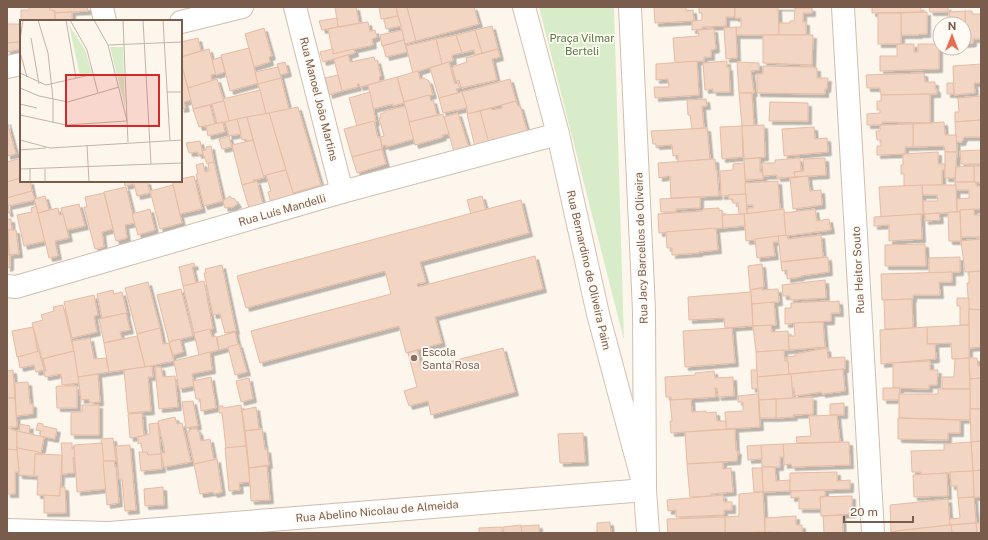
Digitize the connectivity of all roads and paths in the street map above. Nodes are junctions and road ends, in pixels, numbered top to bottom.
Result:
1 (102, 7) edge
2 (242, 7) edge
3 (295, 7) edge
4 (524, 7) edge
5 (630, 7) edge
6 (843, 7) edge
7 (105, 20) edge
8 (182, 22) edge
9 (20, 64) edge
10 (7, 67) edge
11 (558, 134) junction
12 (342, 192) junction
13 (7, 286) edge
14 (645, 490) junction
15 (7, 530) edge
16 (106, 533) edge
17 (109, 533) edge
18 (648, 533) edge
19 (873, 533) edge

1 - 7 street
2 - 8 street
3 - 12 street, Rua Manoel João Martins
4 - 11 street, Rua Bernardino de Oliveira Paim
5 - 14 street, Rua Jacy Barcellos de Oliveira
6 - 19 street, Rua Heitor Souto
9 - 10 street
11 - 12 street, Rua Luís Mandelli
11 - 14 street, Rua Bernardino de Oliveira Paim
12 - 13 street, Rua Luís Mandelli
14 - 17 street, Rua Abelino Nicolau de Almeida
14 - 18 street, Rua Bernardino de Oliveira Paim
15 - 16 street

